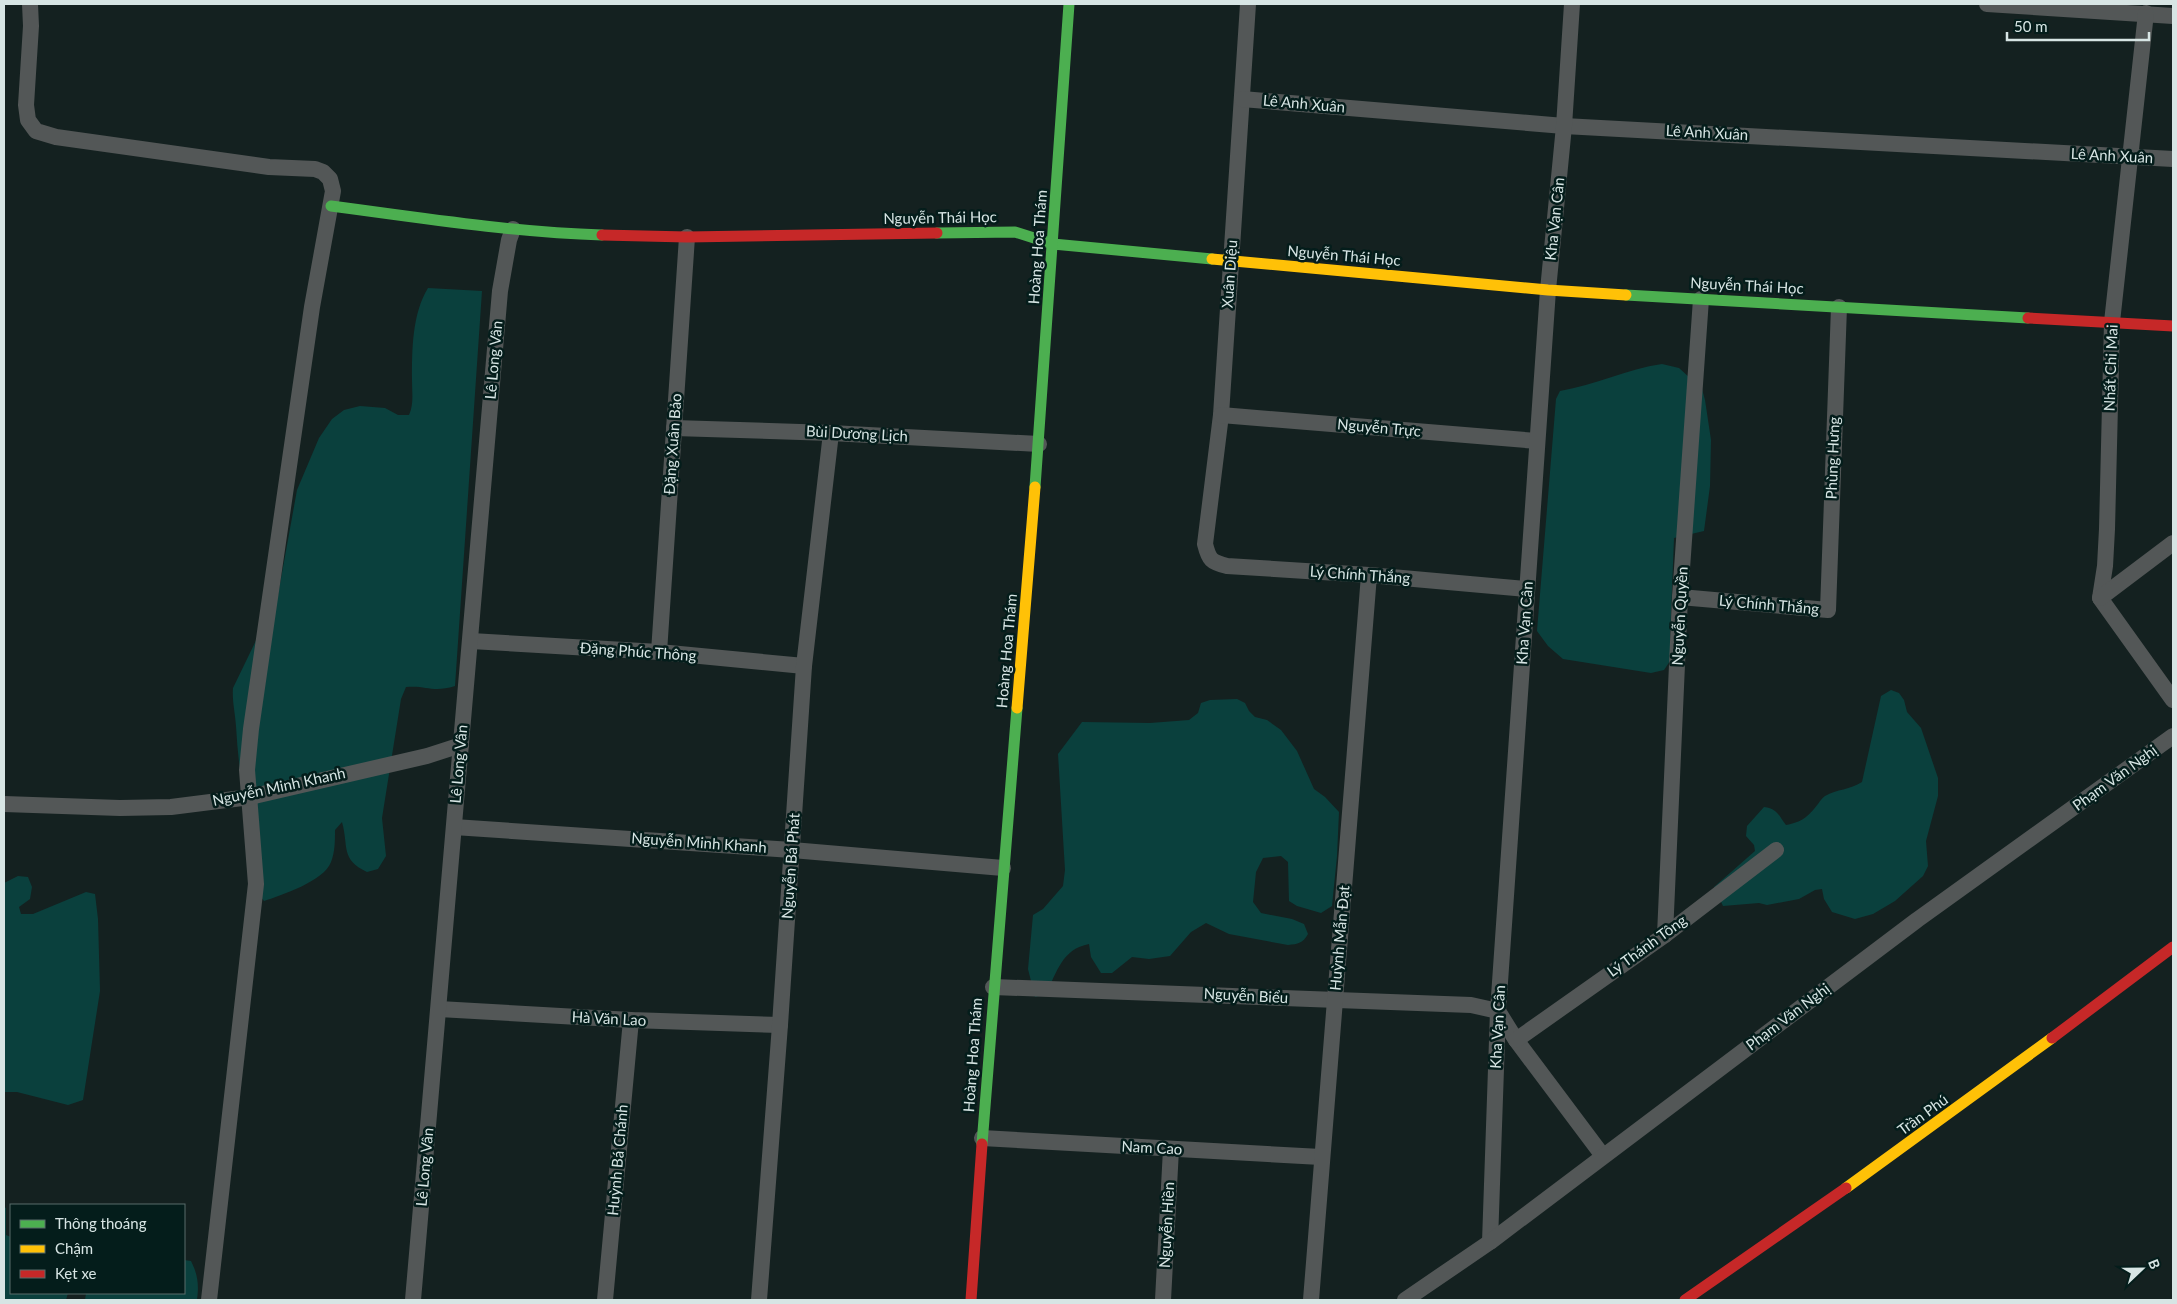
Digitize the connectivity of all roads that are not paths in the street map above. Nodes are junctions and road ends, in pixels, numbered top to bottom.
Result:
1 (30, 4) edge
2 (1069, 4) edge
3 (1248, 4) edge
4 (1572, 4) edge
5 (1987, 4) edge
6 (2146, 13) junction
7 (2173, 16) edge
8 (1242, 99) junction
9 (1564, 126) junction
10 (2131, 156) junction
11 (2173, 159) edge
12 (331, 206) junction
13 (513, 229) junction
14 (687, 237) junction
15 (1053, 244) junction
16 (1231, 260) junction
17 (1548, 290) junction
18 (1701, 299) junction
19 (1839, 307) junction
20 (2112, 322) junction
21 (2173, 326) edge
22 (1221, 415) junction
23 (674, 428) junction
24 (831, 432) junction
25 (1537, 441) junction
26 (1039, 444) junction
27 (1205, 544) joint
28 (2173, 544) edge
29 (1370, 575) junction
30 (1527, 589) junction
31 (1680, 597) junction
32 (2100, 598) junction
33 (1828, 610) joint
34 (471, 641) junction
35 (659, 652) junction
36 (804, 666) junction
37 (2173, 700) edge
38 (2173, 736) edge
39 (461, 744) junction
40 (250, 797) junction
41 (4, 804) edge
42 (454, 827) junction
43 (792, 850) junction
44 (1776, 850) dead end
45 (1003, 868) junction
46 (1665, 934) junction
47 (2173, 947) edge
48 (993, 987) junction
49 (1335, 1000) junction
50 (439, 1009) junction
51 (1498, 1011) junction
52 (631, 1020) junction
53 (780, 1025) junction
54 (1516, 1040) junction
55 (982, 1138) junction
56 (1171, 1149) junction
57 (1603, 1156) junction
58 (1321, 1157) junction
59 (1490, 1242) junction
60 (209, 1300) edge
61 (413, 1300) edge
62 (605, 1300) edge
63 (759, 1300) edge
64 (971, 1300) edge
65 (1163, 1300) edge
66 (1311, 1300) edge
67 (1405, 1300) edge
68 (1685, 1300) edge

1 - 12 street
2 - 15 street, Hoàng Hoa Thám
3 - 8 street, Xuân Diệu
4 - 9 street, Kha Vạn Cân
5 - 6 street
6 - 7 street
6 - 10 street, Nhất Chi Mai
8 - 9 street, Lê Anh Xuân
8 - 16 street, Xuân Diệu
9 - 10 street, Lê Anh Xuân
9 - 17 street, Kha Vạn Cân
10 - 11 street, Lê Anh Xuân
10 - 20 street, Nhất Chi Mai
12 - 13 street, Nguyễn Thái Học
12 - 40 street
13 - 14 street, Nguyễn Thái Học
13 - 34 street, Lê Long Vân
14 - 15 street, Nguyễn Thái Học
14 - 23 street, Đặng Xuân Bảo
15 - 16 street, Nguyễn Thái Học
15 - 26 street, Hoàng Hoa Thám
16 - 17 street, Nguyễn Thái Học
16 - 22 street, Xuân Diệu
17 - 18 street, Nguyễn Thái Học
17 - 25 street, Kha Vạn Cân
18 - 19 street, Nguyễn Thái Học
18 - 31 street, Nguyễn Quyền
19 - 20 street, Nguyễn Thái Học
19 - 33 street, Phùng Hưng
20 - 21 street, Nguyễn Thái Học
20 - 32 street, Nhất Chi Mai
22 - 25 street, Nguyễn Trực
22 - 27 street, Xuân Diệu
23 - 24 street, Bùi Dương Lịch
23 - 35 street, Đặng Xuân Bảo
24 - 26 street, Bùi Dương Lịch
24 - 36 street, Nguyễn Bá Phát
25 - 30 street, Kha Vạn Cân
26 - 45 street, Hoàng Hoa Thám
27 - 29 street, Lý Chính Thắng
28 - 32 street
29 - 30 street, Lý Chính Thắng
29 - 49 street, Huỳnh Mẫn Đạt
30 - 51 street, Kha Vạn Cân
31 - 33 street, Lý Chính Thắng
31 - 46 street, Nguyễn Quyền
32 - 37 street
34 - 35 street, Đặng Phúc Thông
34 - 39 street, Lê Long Vân
35 - 36 street, Đặng Phúc Thông
36 - 43 street, Nguyễn Bá Phát
38 - 57 street, Phạm Văn Nghị
39 - 40 street, Nguyễn Minh Khanh
39 - 42 street, Lê Long Vân
40 - 41 street, Nguyễn Minh Khanh
40 - 60 street
42 - 43 street, Nguyễn Minh Khanh
42 - 50 street, Lê Long Vân
43 - 45 street, Nguyễn Minh Khanh
43 - 53 street, Nguyễn Bá Phát
44 - 46 street, Lý Thánh Tông
45 - 48 street, Hoàng Hoa Thám
46 - 54 street, Lý Thánh Tông
47 - 68 street, Trần Phú
48 - 49 street, Nguyễn Biểu
48 - 55 street, Hoàng Hoa Thám
49 - 51 street, Nguyễn Biểu
49 - 58 street, Huỳnh Mẫn Đạt
50 - 52 street, Hà Văn Lao
50 - 61 street, Lê Long Vân
51 - 54 street
51 - 59 street, Kha Vạn Cân
52 - 53 street, Hà Văn Lao
52 - 62 street, Huỳnh Bá Chánh
53 - 63 street, Nguyễn Bá Phát
54 - 57 street
55 - 56 street, Nam Cao
55 - 64 street, Hoàng Hoa Thám
56 - 58 street, Nam Cao
56 - 65 street, Nguyễn Hiền
57 - 59 street, Phạm Văn Nghị
58 - 66 street, Huỳnh Mẫn Đạt
59 - 67 street, Phạm Văn Nghị

